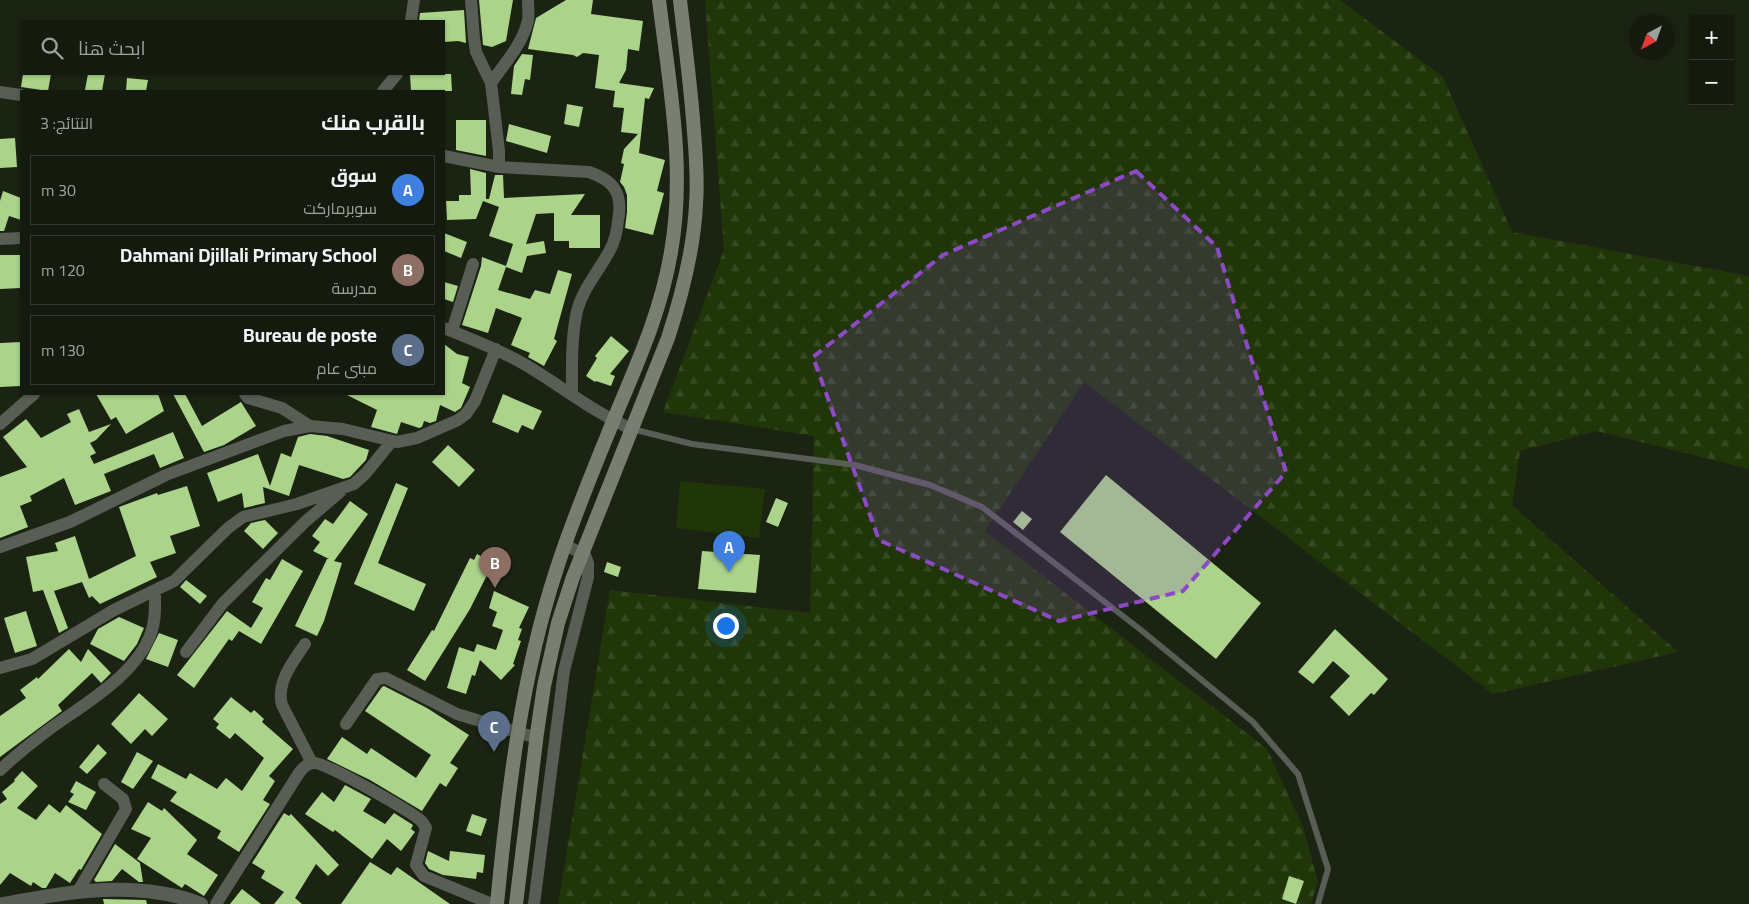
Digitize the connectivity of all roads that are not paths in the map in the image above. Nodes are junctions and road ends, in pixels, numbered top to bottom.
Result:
1 (414, 0) edge
2 (471, 0) edge
3 (528, 0) edge
4 (659, 0) edge
5 (680, 0) edge
6 (411, 20) edge
7 (396, 75) edge
8 (491, 83) junction
9 (384, 90) edge
10 (0, 92) edge
11 (20, 95) edge
12 (445, 156) edge
13 (499, 167) junction
14 (20, 238) edge
15 (0, 239) edge
16 (473, 264) dead end
17 (448, 330) edge
18 (496, 349) junction
19 (572, 394) junction
20 (33, 395) edge
21 (246, 395) edge
22 (613, 420) junction
23 (0, 424) edge
24 (310, 426) junction
25 (632, 429) junction
26 (392, 441) junction
27 (344, 488) junction
28 (565, 545) junction
29 (0, 547) edge
30 (582, 553) junction
31 (155, 591) junction
32 (305, 644) dead end
33 (186, 652) dead end
34 (0, 668) edge
35 (346, 724) dead end
36 (518, 733) junction
37 (537, 738) junction
38 (312, 763) junction
39 (0, 770) edge
40 (104, 784) dead end
41 (77, 893) junction
42 (3, 904) edge
43 (201, 904) edge
44 (216, 904) edge
45 (492, 904) edge
46 (496, 904) edge
47 (516, 904) edge
48 (534, 904) edge
49 (1318, 904) edge

1 - 6 street
2 - 8 street
3 - 8 street
4 - 22 main road
5 - 25 main road
7 - 9 street
8 - 13 street
10 - 11 street
12 - 13 street
13 - 19 street
14 - 15 street
16 - 17 street
17 - 18 street
18 - 19 street
18 - 26 street
19 - 22 street
20 - 23 street
21 - 24 street
22 - 25 street
22 - 28 main road
24 - 26 street
24 - 29 street
25 - 30 main road
25 - 49 lane
26 - 27 street
27 - 31 street
27 - 33 street
28 - 30 street
28 - 36 main road
30 - 37 main road
30 - 48 street
31 - 34 street
31 - 39 street
32 - 38 street
35 - 36 street
36 - 37 street
36 - 46 main road
37 - 47 main road
38 - 44 street
38 - 45 street
40 - 41 street
41 - 42 street
41 - 43 street

